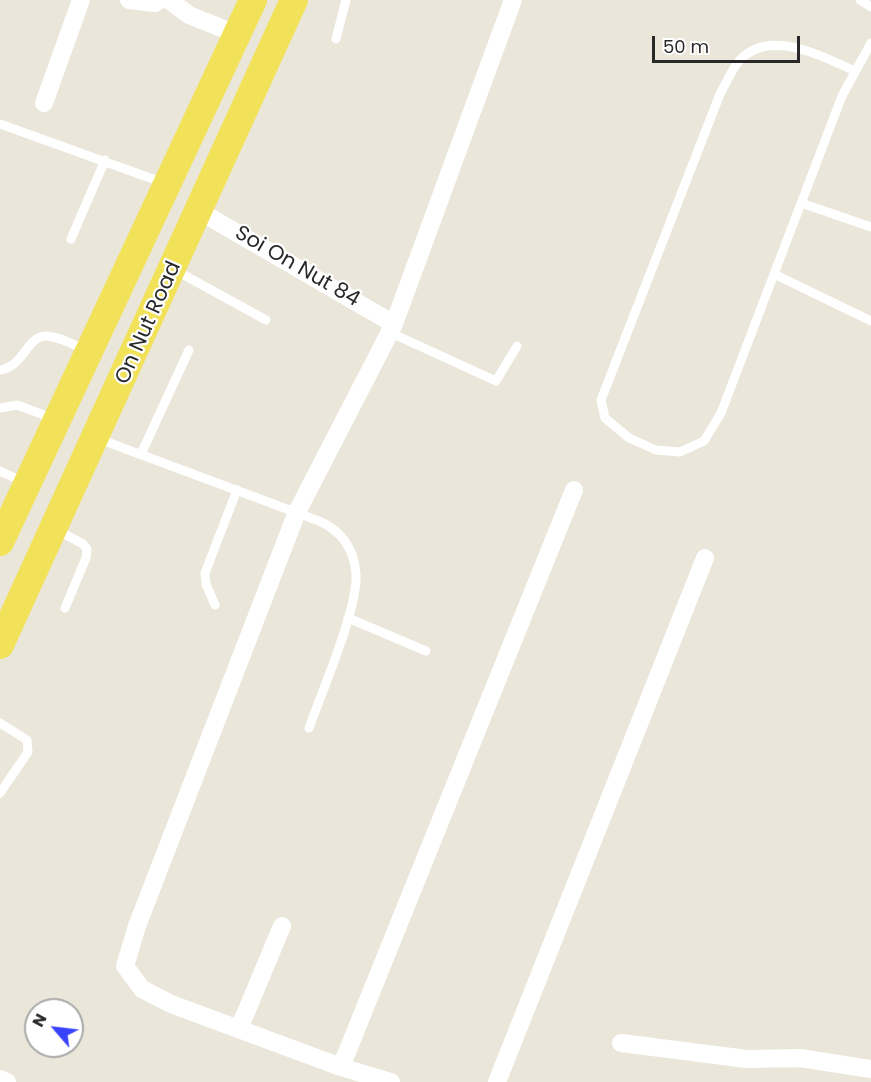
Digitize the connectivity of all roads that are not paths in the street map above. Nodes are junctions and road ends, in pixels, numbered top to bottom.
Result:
1 (81, 0) edge
2 (129, 0) edge
3 (160, 0) edge
4 (169, 0) edge
5 (253, 0) edge
6 (294, 0) edge
7 (346, 0) edge
8 (513, 0) edge
9 (860, 0) edge
10 (871, 7) edge
11 (236, 34) junction
12 (336, 39) dead end
13 (871, 43) edge
14 (855, 71) junction
15 (44, 103) dead end
16 (0, 124) edge
17 (105, 160) junction
18 (166, 184) junction
19 (801, 203) junction
20 (199, 211) junction
21 (871, 227) edge
22 (71, 239) dead end
23 (173, 269) junction
24 (774, 273) junction
25 (266, 320) dead end
26 (871, 321) edge
27 (392, 328) junction
28 (516, 346) dead end
29 (189, 350) dead end
30 (90, 351) junction
31 (0, 370) edge
32 (0, 408) edge
33 (58, 420) junction
34 (97, 438) junction
35 (141, 454) junction
36 (0, 471) edge
37 (29, 484) junction
38 (237, 490) junction
39 (574, 490) dead end
40 (297, 512) junction
41 (55, 528) junction
42 (0, 542) edge
43 (705, 558) dead end
44 (215, 606) dead end
45 (65, 608) dead end
46 (348, 618) junction
47 (0, 645) edge
48 (426, 651) dead end
49 (0, 723) edge
50 (309, 728) dead end
51 (0, 793) edge
52 (282, 926) dead end
53 (239, 1029) junction
54 (621, 1043) dead end
55 (341, 1067) junction
56 (871, 1069) edge
57 (0, 1079) edge
58 (7, 1082) edge
59 (391, 1082) edge
60 (497, 1082) edge

1 - 15 street
2 - 3 street
4 - 11 street
5 - 11 main road, On Nut Road
6 - 20 main road, On Nut Road
7 - 12 lane
8 - 27 street
9 - 10 lane
11 - 18 main road, On Nut Road
13 - 14 lane
14 - 19 lane
14 - 24 lane
16 - 17 lane
17 - 18 lane
17 - 22 lane
18 - 30 main road, On Nut Road
19 - 21 lane
19 - 24 lane
20 - 23 main road, On Nut Road
20 - 27 street, Soi On Nut 84
23 - 25 lane
23 - 34 main road, On Nut Road
24 - 26 lane
27 - 28 lane
27 - 40 street
29 - 35 lane
30 - 31 lane
30 - 33 main road, On Nut Road
32 - 33 lane
33 - 37 main road, On Nut Road
34 - 35 lane
34 - 41 main road, On Nut Road
35 - 38 lane
36 - 37 lane
37 - 42 main road, On Nut Road
38 - 40 lane
38 - 44 lane
39 - 55 street
40 - 46 lane
40 - 53 street
41 - 45 lane
41 - 47 main road, On Nut Road
43 - 60 street
46 - 48 lane
46 - 50 lane
49 - 51 lane
52 - 53 street
53 - 55 street
54 - 56 street
55 - 59 street
57 - 58 street

